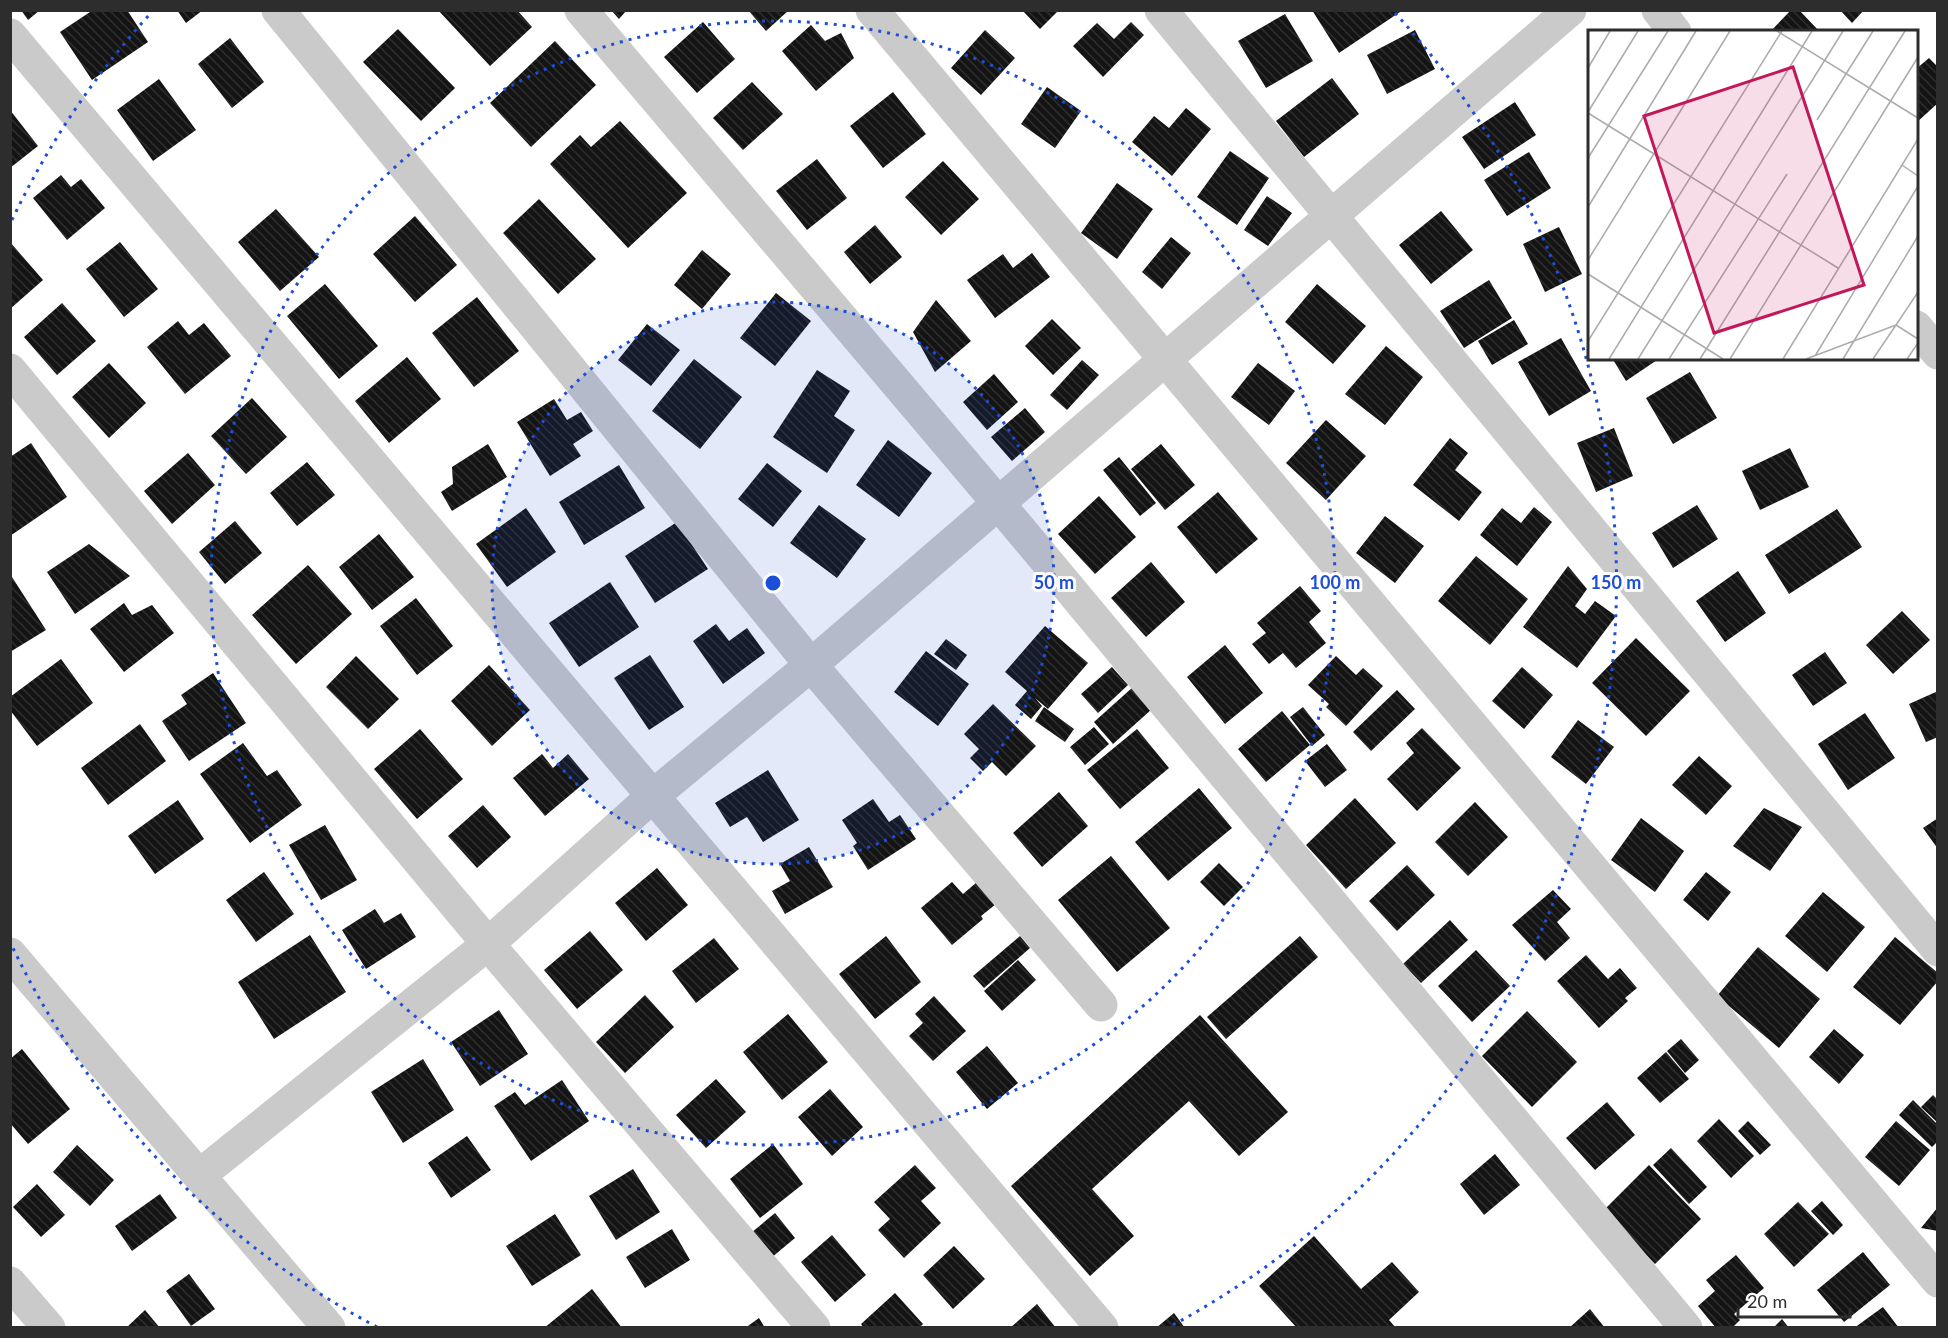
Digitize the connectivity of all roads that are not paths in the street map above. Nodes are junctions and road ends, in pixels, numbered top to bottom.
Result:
1 (278, 10) edge
2 (581, 10) edge
3 (872, 10) edge
4 (1161, 10) edge
5 (1570, 10) edge
6 (1658, 10) edge
7 (1673, 30) edge
8 (10, 35) edge
9 (1332, 214) junction
10 (1918, 328) edge
11 (1938, 352) edge
12 (1164, 360) junction
13 (10, 370) edge
14 (998, 503) junction
15 (812, 665) junction
16 (654, 795) junction
17 (488, 944) junction
18 (1938, 950) edge
19 (10, 954) edge
20 (1101, 1005) dead end
21 (200, 1175) junction
22 (1938, 1281) edge
23 (10, 1283) edge
24 (49, 1328) edge
25 (329, 1328) edge
26 (814, 1328) edge
27 (1102, 1328) edge
28 (1686, 1328) edge

1 - 15 street
2 - 14 street
3 - 12 street
4 - 9 street
5 - 9 street
6 - 7 street
8 - 16 street
9 - 12 street
9 - 18 street
10 - 11 street
12 - 14 street
12 - 22 street
13 - 17 street
14 - 15 street
14 - 28 street
15 - 16 street
15 - 20 street
16 - 17 street
16 - 27 street
17 - 21 street
17 - 26 street
19 - 21 street
21 - 25 street
23 - 24 street

